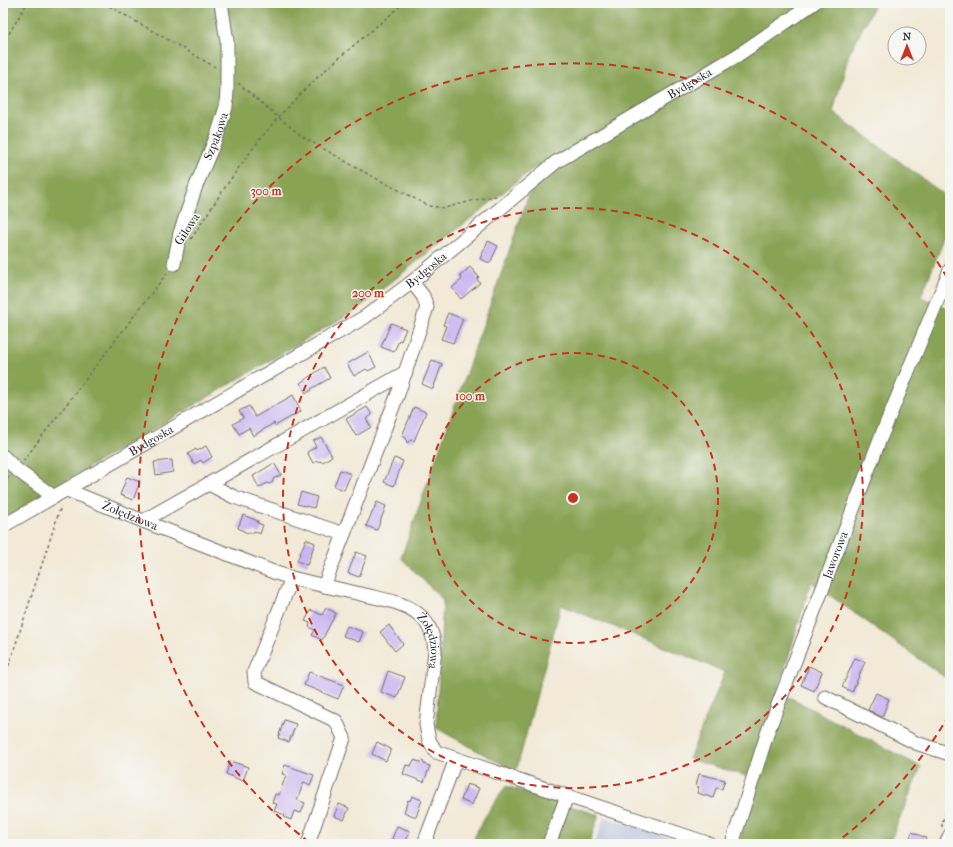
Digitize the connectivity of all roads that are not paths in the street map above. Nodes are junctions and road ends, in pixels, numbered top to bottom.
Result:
1 (221, 3) edge
2 (814, 3) edge
3 (174, 264) road end
4 (950, 270) edge
5 (412, 282) junction
6 (406, 372) junction
7 (3, 456) edge
8 (209, 484) junction
9 (67, 490) junction
10 (54, 497) junction
11 (142, 521) junction
12 (3, 526) edge
13 (344, 534) junction
14 (292, 578) junction
15 (324, 586) junction
16 (825, 697) dead end
17 (950, 754) edge
18 (456, 758) junction
19 (567, 796) junction
20 (946, 831) edge
21 (308, 844) edge
22 (424, 844) edge
23 (549, 844) edge
24 (710, 844) edge
25 (732, 844) edge
26 (946, 844) edge

1 - 3 street, Szpakowa
2 - 5 street, Bydgoska
4 - 25 street, Jaworowa
5 - 6 street
5 - 9 street, Bydgoska
6 - 8 street
6 - 13 street
7 - 10 street
8 - 11 street
8 - 13 street
9 - 10 street, Bydgoska
9 - 11 street, Żołędziowa
10 - 12 street, Bydgoska
11 - 14 street, Żołędziowa
13 - 15 street
14 - 15 street, Żołędziowa
14 - 21 street
15 - 18 street, Żołędziowa
16 - 17 street
18 - 19 street, Żołędziowa
18 - 22 street
19 - 23 street
19 - 24 street, Żołędziowa
20 - 26 street

